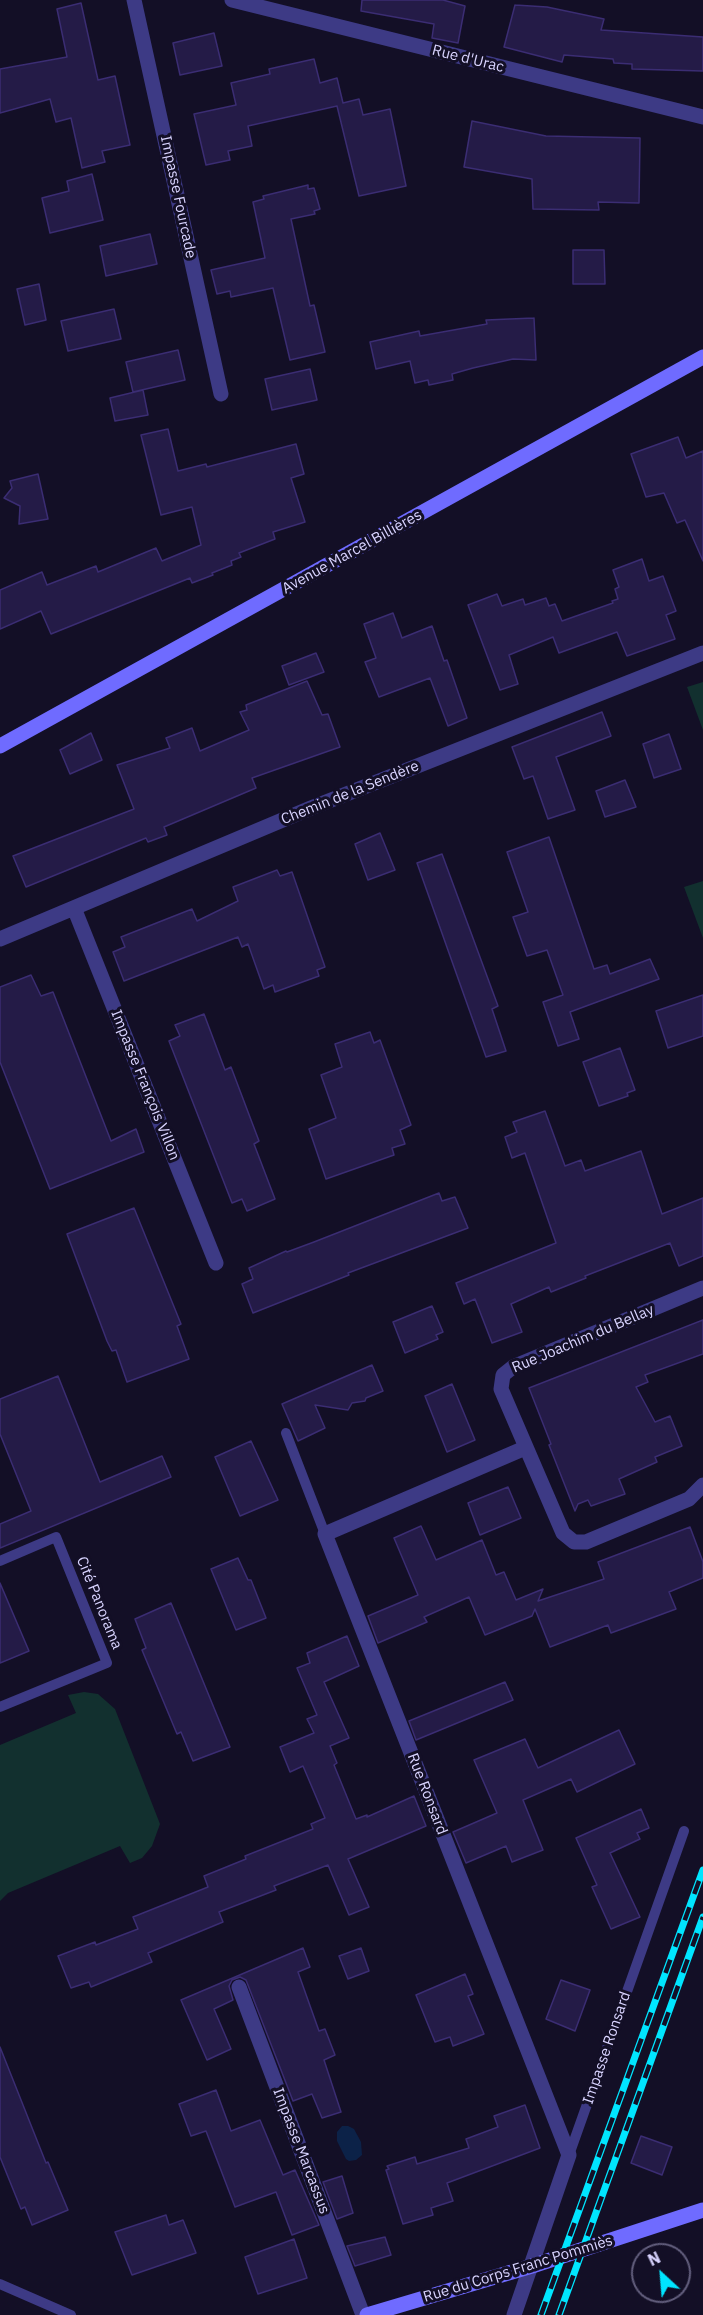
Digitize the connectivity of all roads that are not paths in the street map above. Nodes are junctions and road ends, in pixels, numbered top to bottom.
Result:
1 (134, 0) edge
2 (232, 0) edge
3 (703, 117) edge
4 (703, 357) edge
5 (221, 394) dead end
6 (703, 653) edge
7 (0, 746) edge
8 (74, 908) junction
9 (1, 937) edge
10 (216, 1263) dead end
11 (703, 1288) edge
12 (286, 1434) dead end
13 (525, 1448) junction
14 (703, 1485) edge
15 (325, 1534) junction
16 (0, 1561) edge
17 (0, 1707) edge
18 (684, 1831) dead end
19 (239, 1987) dead end
20 (569, 2155) junction
21 (703, 2210) edge
22 (532, 2266) junction
23 (0, 2284) edge
24 (71, 2315) edge
25 (365, 2315) edge
26 (514, 2315) edge

1 - 5 street, Impasse Fourcade
2 - 3 street, Rue d'Urac
4 - 7 street, Avenue Marcel Billières
6 - 8 street, Chemin de la Sendère
8 - 9 street, Chemin de la Sendère
8 - 10 street, Impasse François Villon
11 - 13 street, Rue Joachim du Bellay
12 - 15 lane, Rue Ronsard
13 - 14 street, Rue Joachim du Bellay
13 - 15 street
15 - 20 street, Rue Ronsard
16 - 17 lane, Cité Panorama
18 - 20 lane, Impasse Ronsard
19 - 25 street, Impasse Marcassus
20 - 22 street, Impasse Ronsard
21 - 22 street, Rue du Corps Franc Pommiès
22 - 25 street, Rue du Corps Franc Pommiès
22 - 26 street, Impasse Ronsard
23 - 24 lane

